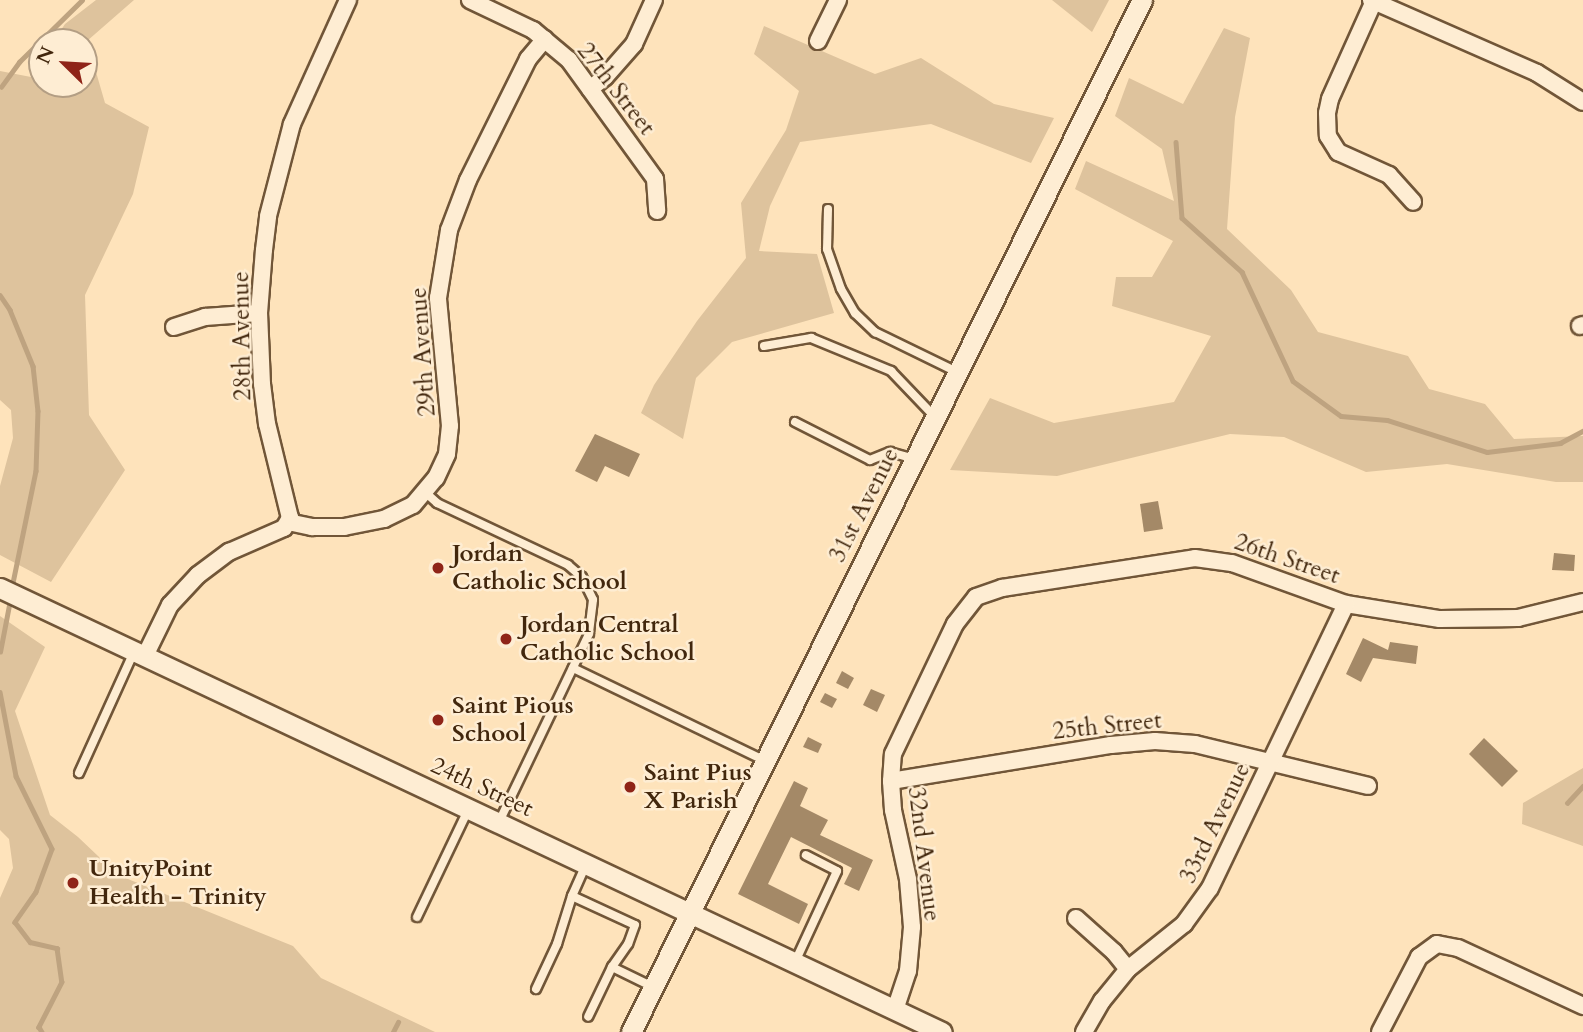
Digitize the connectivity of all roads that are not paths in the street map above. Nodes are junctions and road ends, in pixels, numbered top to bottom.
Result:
1 (348, 0) edge
2 (471, 0) edge
3 (654, 0) edge
4 (838, 0) edge
5 (1142, 0) edge
6 (1373, 1) edge
7 (545, 39) junction
8 (818, 41) dead end
9 (590, 89) junction
10 (1583, 102) edge
11 (1413, 202) dead end
12 (828, 209) dead end
13 (657, 211) dead end
14 (259, 313) junction
15 (174, 327) dead end
16 (764, 346) dead end
17 (957, 372) junction
18 (935, 417) junction
19 (795, 422) dead end
20 (915, 459) junction
21 (426, 493) junction
22 (289, 522) junction
23 (0, 587) edge
24 (976, 597) joint
25 (1583, 602) edge
26 (1346, 604) junction
27 (140, 653) junction
28 (573, 668) junction
29 (765, 761) junction
30 (1270, 763) junction
31 (79, 774) dead end
32 (891, 781) junction
33 (1368, 786) dead end
34 (469, 808) junction
35 (499, 822) junction
36 (806, 855) dead end
37 (586, 863) junction
38 (572, 896) junction
39 (690, 912) junction
40 (417, 917) dead end
41 (1076, 918) dead end
42 (795, 962) junction
43 (612, 967) junction
44 (1128, 969) junction
45 (653, 987) junction
46 (536, 989) dead end
47 (1583, 1006) edge
48 (895, 1010) junction
49 (588, 1017) dead end
50 (631, 1032) edge
51 (942, 1032) edge
52 (1084, 1032) edge
53 (1380, 1032) edge

1 - 14 street, 28th Avenue
2 - 7 street, 27th Street
3 - 9 street
4 - 8 street
5 - 17 street, 31st Avenue
6 - 10 street
6 - 11 street
7 - 9 street, 27th Street
7 - 21 street, 29th Avenue
9 - 13 street, 27th Street
12 - 17 lane
14 - 15 street
14 - 22 street, 28th Avenue
16 - 18 lane
17 - 18 street, 31st Avenue
18 - 20 street, 31st Avenue
19 - 20 lane
20 - 29 street, 31st Avenue
21 - 22 street, 29th Avenue
21 - 28 lane
22 - 27 street
23 - 27 street, 24th Street
24 - 26 street, 26th Street
24 - 32 street, 32nd Avenue
25 - 26 street, 26th Street
26 - 30 street, 33rd Avenue
27 - 31 lane
27 - 34 street, 24th Street
28 - 29 lane
28 - 35 lane
29 - 39 street, 31st Avenue
30 - 32 street, 25th Street
30 - 33 street, 25th Street
30 - 44 street, 33rd Avenue
32 - 48 street, 32nd Avenue
34 - 35 street, 24th Street
34 - 40 lane
35 - 37 street, 24th Street
36 - 42 lane
37 - 38 lane
37 - 39 street, 24th Street
38 - 43 lane
38 - 46 lane
39 - 42 street, 24th Street
39 - 45 street, 31st Avenue
41 - 44 street
42 - 48 street, 24th Street
43 - 45 lane
43 - 49 lane
44 - 52 street, 33rd Avenue
45 - 50 street, 31st Avenue
47 - 53 street
48 - 51 street, 24th Street

